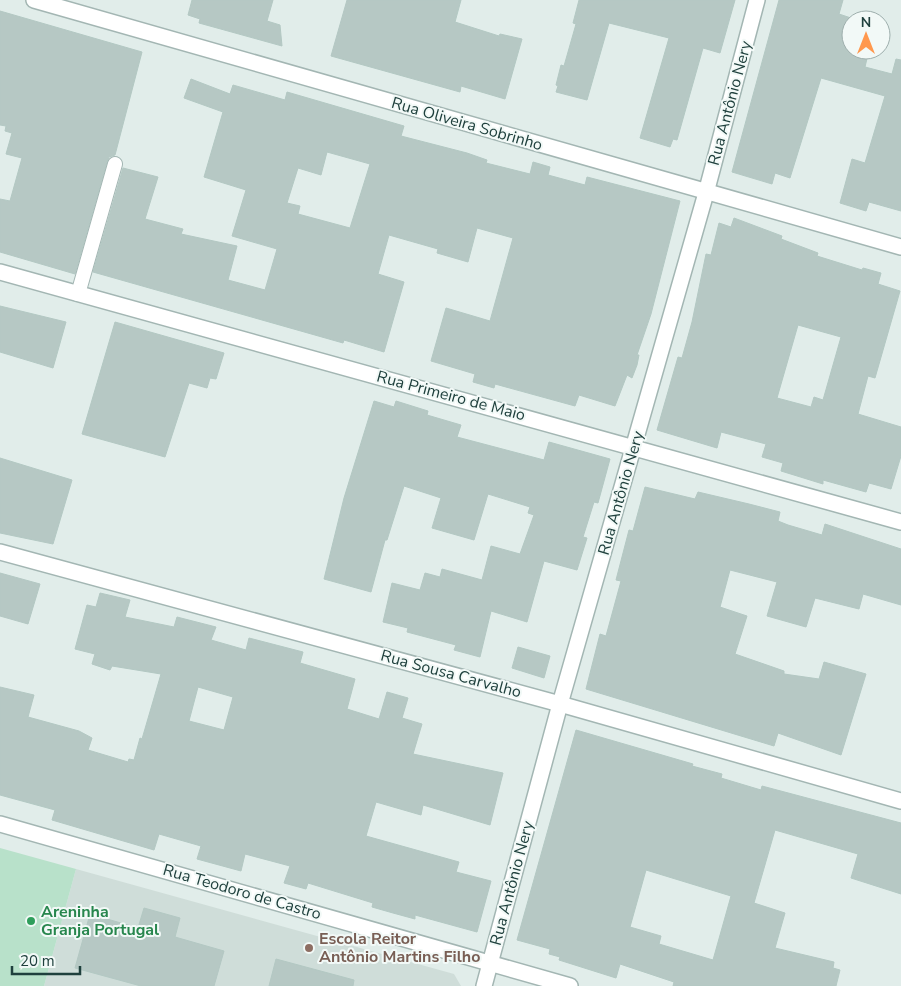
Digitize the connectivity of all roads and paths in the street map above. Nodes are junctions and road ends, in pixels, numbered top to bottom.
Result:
1 (34, 0) edge
2 (757, 0) edge
3 (115, 164) dead end
4 (706, 193) junction
5 (901, 247) edge
6 (0, 272) edge
7 (78, 294) junction
8 (634, 446) junction
9 (901, 522) edge
10 (0, 552) edge
11 (560, 704) junction
12 (901, 801) edge
13 (0, 824) edge
14 (491, 963) junction
15 (484, 986) edge
16 (570, 986) edge

1 - 4 street, Rua Oliveira Sobrinho
2 - 4 street, Rua Antônio Nery
3 - 7 lane
4 - 5 street, Rua Oliveira Sobrinho
4 - 8 street, Rua Antônio Nery
6 - 7 street, Rua Primeiro de Maio
7 - 8 street, Rua Primeiro de Maio
8 - 9 street, Rua Primeiro de Maio
8 - 11 street, Rua Antônio Nery
10 - 11 street, Rua Sousa Carvalho
11 - 12 street, Rua Sousa Carvalho
11 - 14 street, Rua Antônio Nery
13 - 14 street, Rua Teodoro de Castro
14 - 15 street, Rua Antônio Nery
14 - 16 street, Rua Teodoro de Castro

